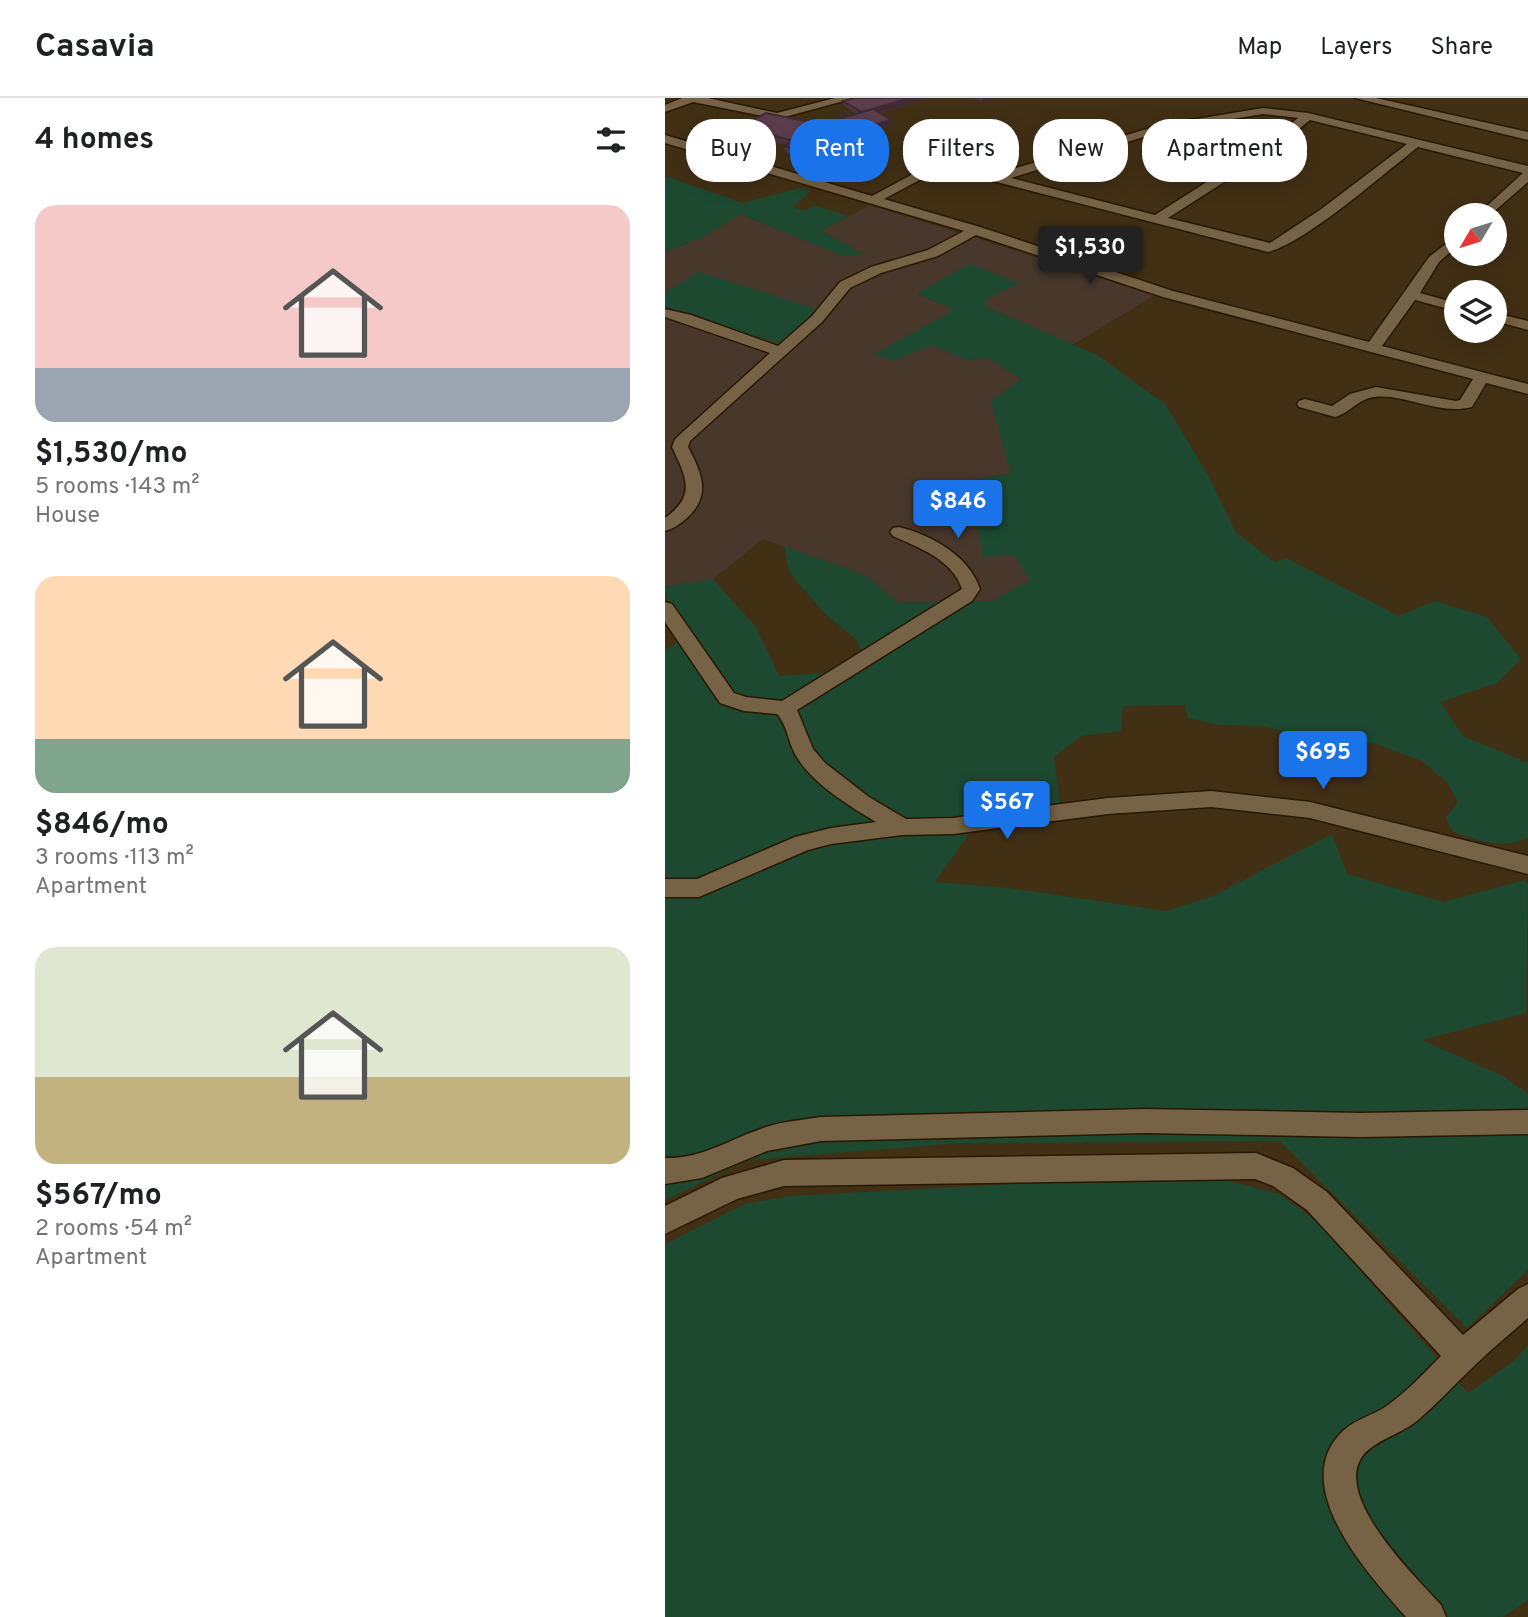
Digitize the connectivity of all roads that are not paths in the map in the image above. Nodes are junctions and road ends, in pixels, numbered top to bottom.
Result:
1 (692, 98) edge
2 (849, 98) edge
3 (1361, 98) edge
4 (665, 109) edge
5 (1308, 116) junction
6 (1528, 136) edge
7 (665, 139) edge
8 (1418, 141) junction
9 (1019, 172) edge
10 (1528, 172) edge
11 (907, 182) edge
12 (1013, 182) edge
13 (873, 200) junction
14 (1496, 203) edge
15 (1156, 220) junction
16 (975, 230) junction
17 (1444, 251) edge
18 (1412, 295) junction
19 (1444, 304) edge
20 (665, 313) edge
21 (1507, 320) edge
22 (1528, 326) edge
23 (1372, 349) junction
24 (780, 352) junction
25 (1482, 377) junction
26 (1528, 389) edge
27 (1305, 404) dead end
28 (665, 526) edge
29 (899, 532) dead end
30 (665, 608) edge
31 (784, 709) junction
32 (902, 827) junction
33 (1528, 865) edge
34 (665, 888) edge
35 (1528, 1122) edge
36 (665, 1171) edge
37 (665, 1221) edge
38 (1528, 1299) edge
39 (1462, 1356) junction
40 (1429, 1617) edge

1 - 2 street
1 - 4 street
3 - 6 street
5 - 8 street
5 - 9 street
5 - 15 street
7 - 13 street
8 - 10 street
8 - 15 street
10 - 14 street
11 - 13 street
12 - 15 street
13 - 16 street
16 - 23 street
16 - 24 street
17 - 18 street
18 - 19 street
18 - 23 street
20 - 24 lane
21 - 22 street
23 - 25 street
24 - 28 street
25 - 26 street
25 - 27 street
29 - 31 street
30 - 31 street
31 - 32 street
32 - 33 street
32 - 34 street
35 - 36 street
37 - 39 lane
38 - 39 lane
39 - 40 street

